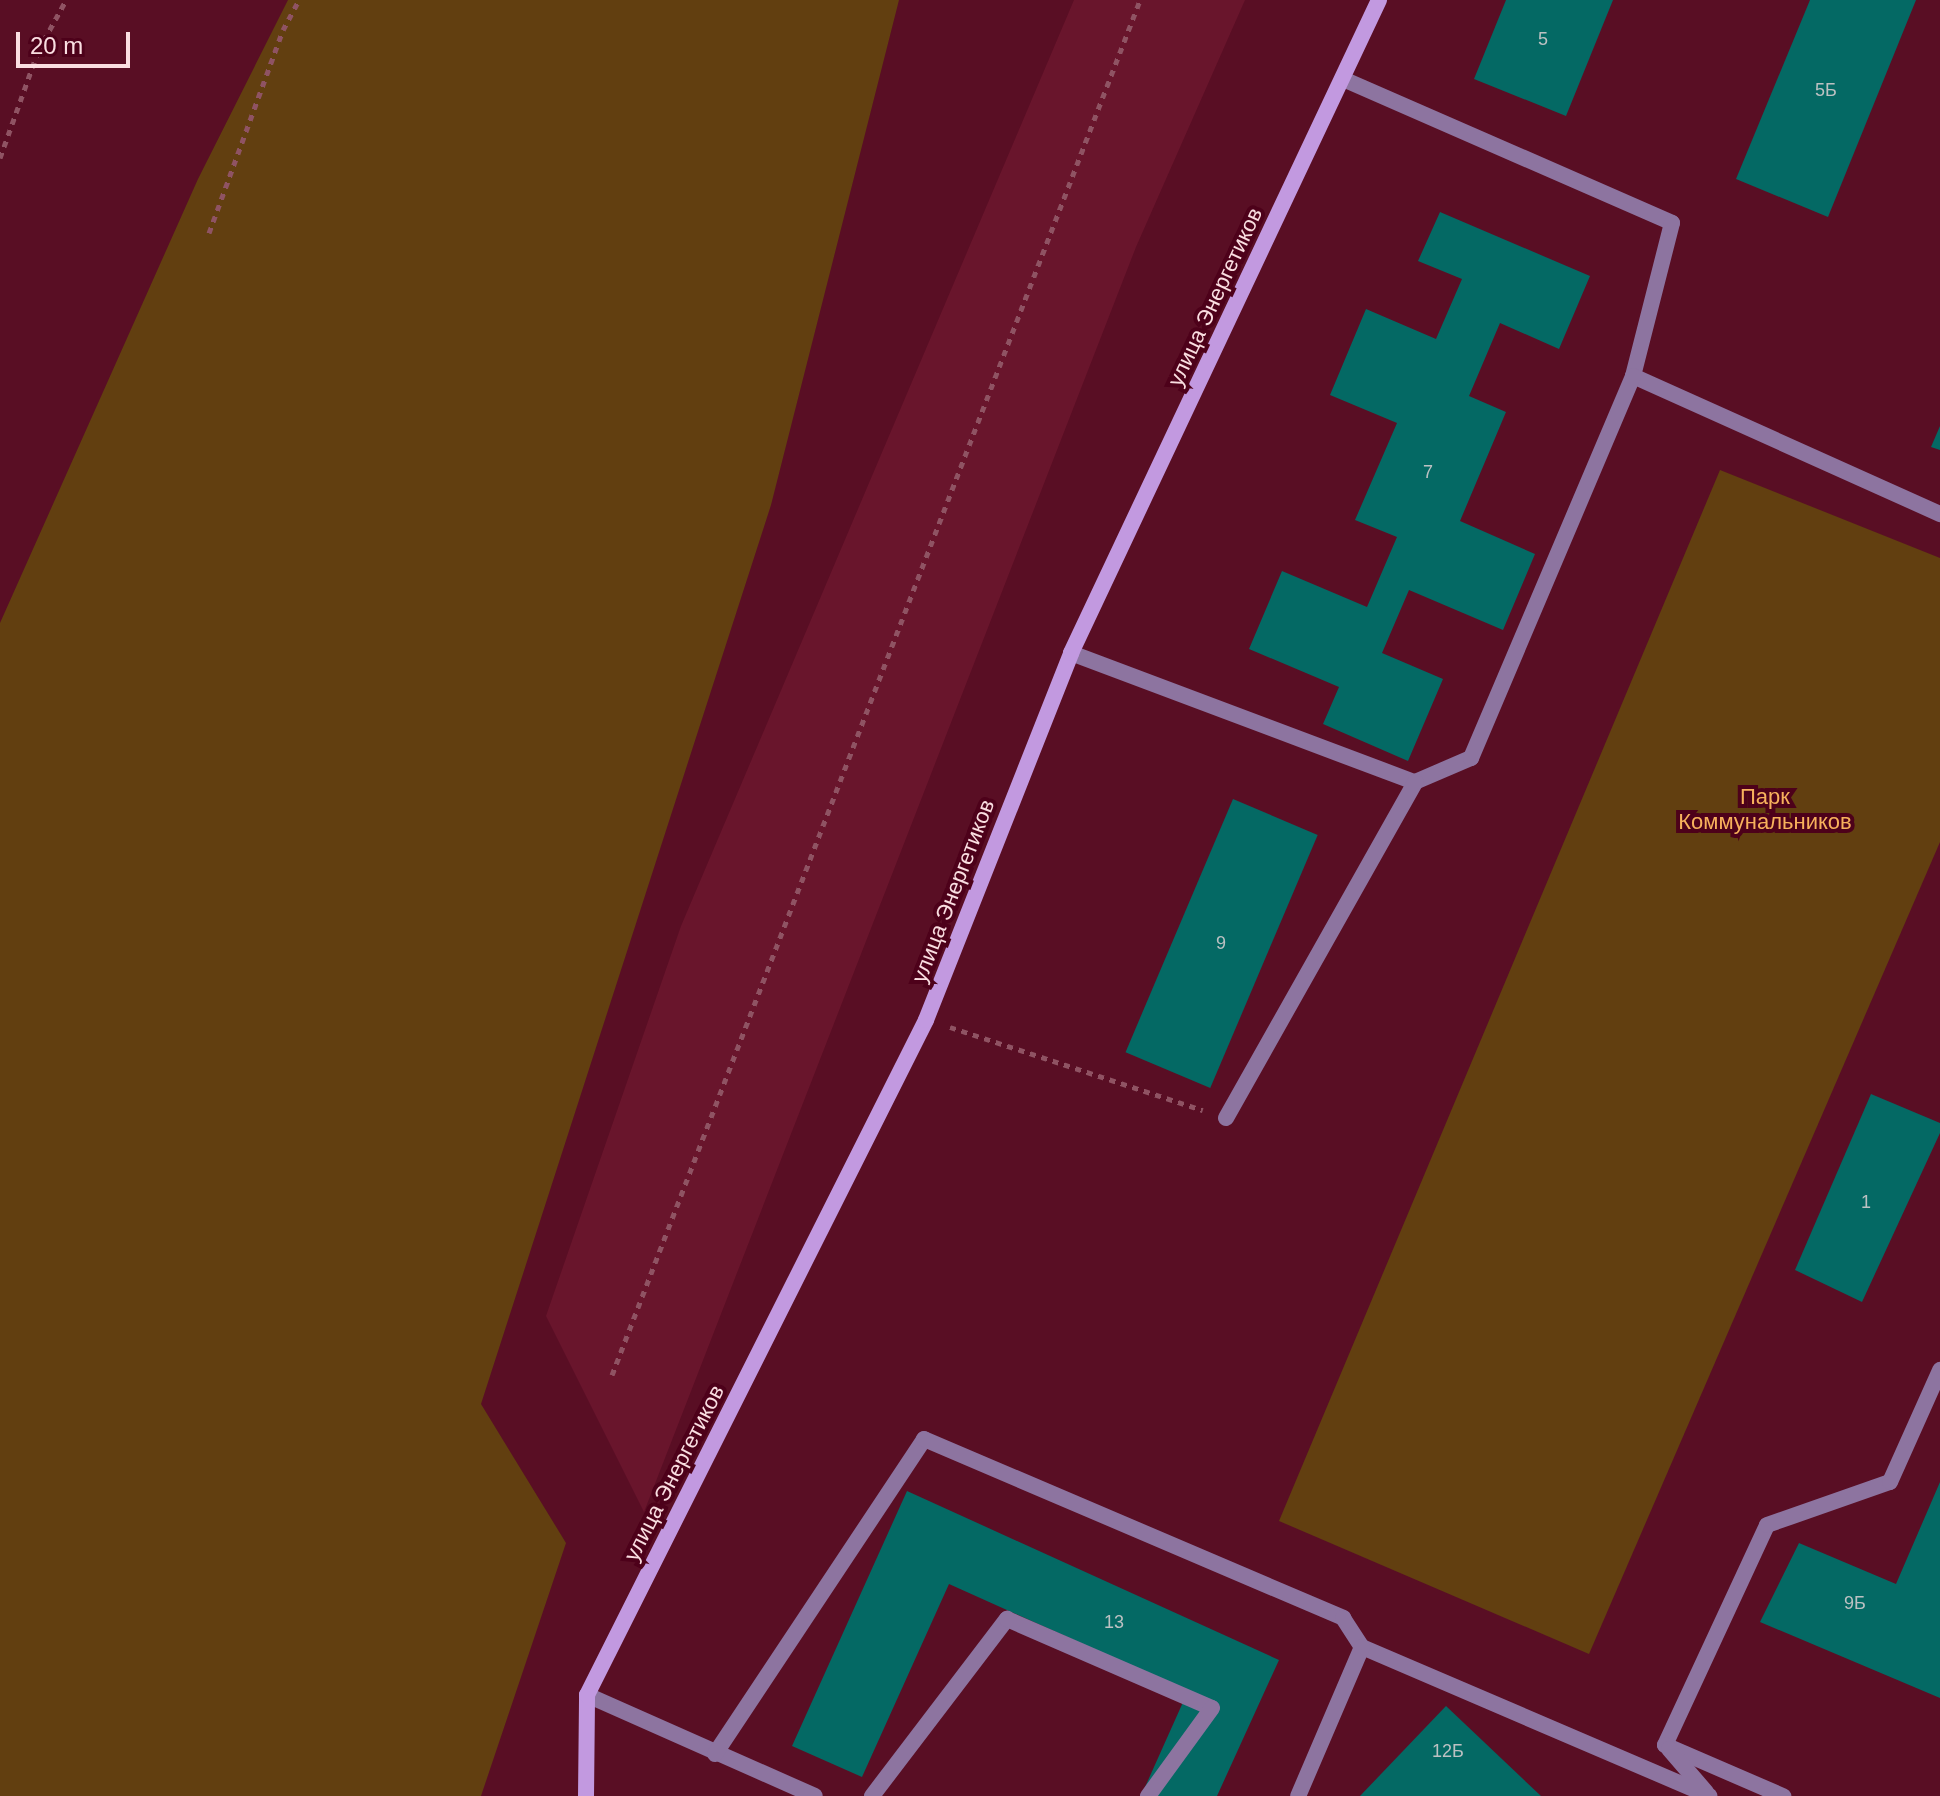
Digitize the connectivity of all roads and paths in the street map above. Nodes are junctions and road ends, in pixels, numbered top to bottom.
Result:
1 (66, 0) edge
2 (299, 0) edge
3 (1140, 0) edge
4 (1379, 0) edge
5 (1343, 79) junction
6 (0, 158) edge
7 (209, 233) dead end
8 (1633, 376) junction
9 (1940, 514) edge
10 (1071, 653) junction
11 (1415, 782) junction
12 (926, 1020) junction
13 (1226, 1118) joint
14 (1940, 1370) edge
15 (612, 1375) dead end
16 (1362, 1647) junction
17 (587, 1695) junction
18 (1665, 1745) junction
19 (715, 1754) junction
20 (586, 1796) edge
21 (815, 1796) edge
22 (872, 1796) edge
23 (1148, 1796) edge
24 (1298, 1796) edge
25 (1783, 1796) edge

1 - 6 path
2 - 7 path
3 - 15 path
4 - 5 street, улица Энергетиков
5 - 8 lane
5 - 10 street, улица Энергетиков
8 - 9 lane
8 - 11 lane
10 - 11 lane
10 - 12 street, улица Энергетиков
11 - 13 lane
12 - 13 path
12 - 17 street, улица Энергетиков
14 - 18 lane
16 - 18 lane
16 - 19 lane
16 - 24 lane
17 - 19 lane
17 - 20 street, улица Энергетиков
18 - 25 lane
19 - 21 lane
22 - 23 lane

